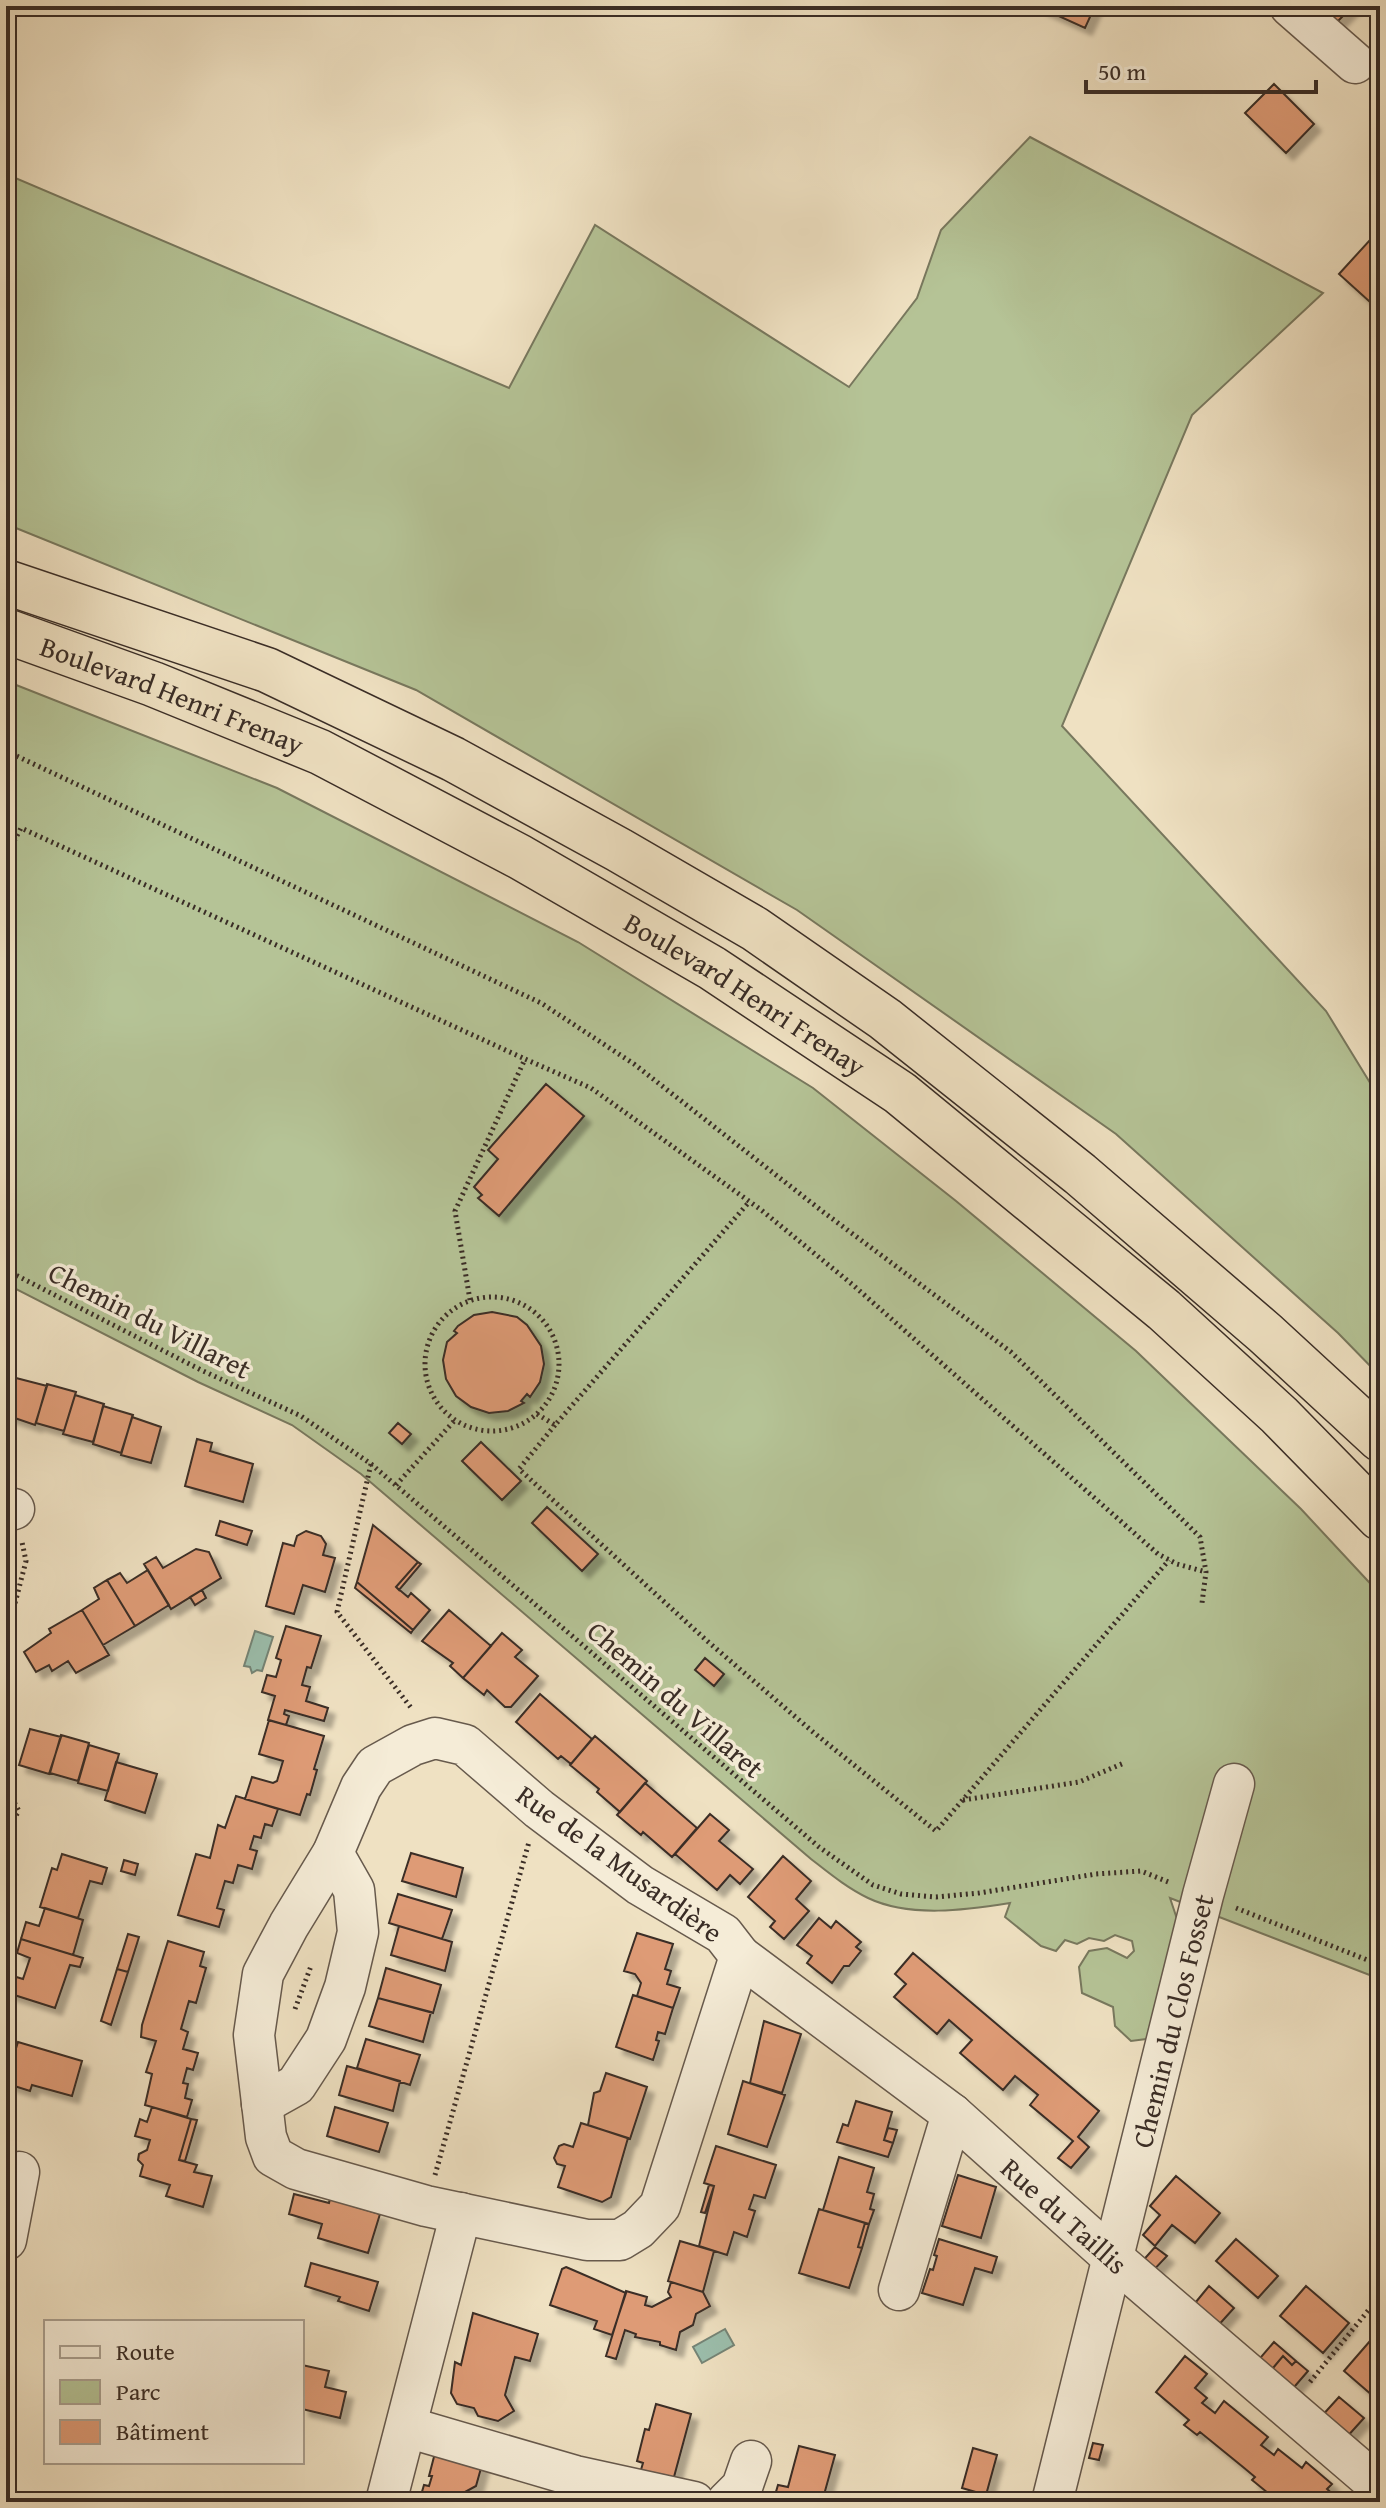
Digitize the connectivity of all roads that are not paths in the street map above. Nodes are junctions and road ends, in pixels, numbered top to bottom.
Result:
1 (1290, 6) edge
2 (1355, 63) dead end
3 (6, 582) edge
4 (6, 631) edge
5 (1380, 1439) edge
6 (1380, 1518) edge
7 (1234, 1784) dead end
8 (333, 1853) junction
9 (740, 1956) junction
10 (262, 2104) junction
11 (952, 2114) junction
12 (19, 2172) dead end
13 (444, 2210) junction
14 (6, 2240) edge
15 (1113, 2258) junction
16 (899, 2290) dead end
17 (407, 2427) junction
18 (751, 2461) dead end
19 (1380, 2487) edge
20 (386, 2502) edge
21 (694, 2502) edge
22 (727, 2502) edge
23 (1052, 2502) edge

1 - 2 street
3 - 5 highway, Boulevard Henri Frenay
4 - 6 highway, Boulevard Henri Frenay
7 - 15 street, Chemin du Clos Fosset
8 - 9 street, Rue de la Musardière
8 - 10 street, Rue de la Musardière
8 - 10 street
9 - 11 street, Rue du Taillis
9 - 13 street, Rue de la Musardière
10 - 13 street, Rue de la Musardière
11 - 15 street, Rue du Taillis
11 - 16 street
12 - 14 street
13 - 17 street
15 - 19 street, Rue du Taillis
15 - 23 street, Chemin du Clos Fosset
17 - 20 street
17 - 21 street
18 - 22 street

